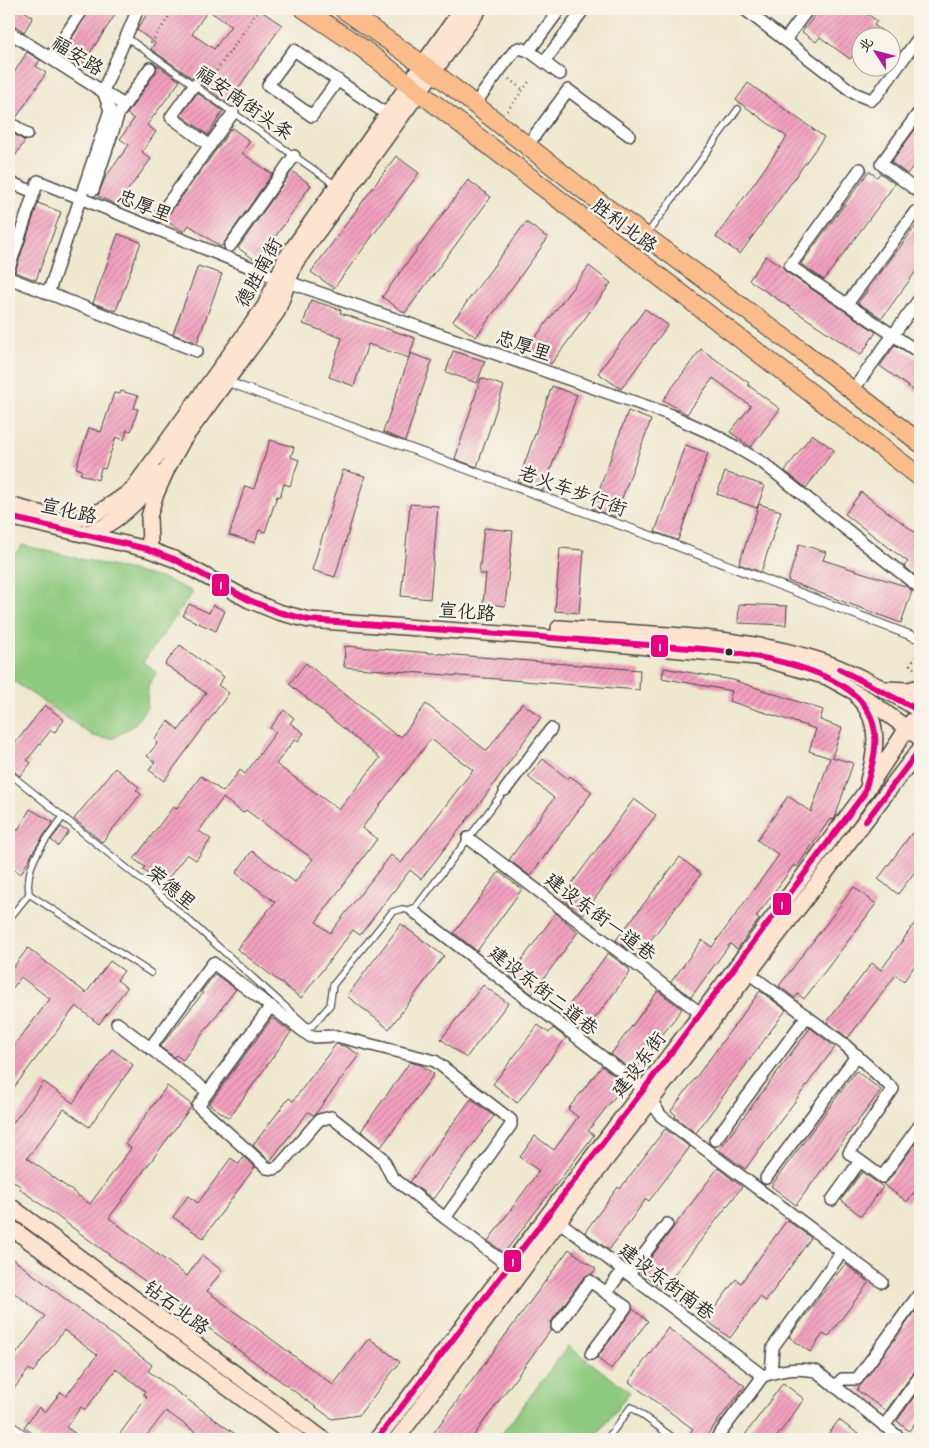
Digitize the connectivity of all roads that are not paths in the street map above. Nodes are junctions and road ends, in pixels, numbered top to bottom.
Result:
1 (83, 9) edge
2 (138, 9) edge
3 (304, 9) edge
4 (343, 9) edge
5 (462, 9) edge
6 (479, 9) edge
7 (560, 9) edge
8 (584, 9) edge
9 (744, 9) edge
10 (808, 9) edge
11 (9, 32) edge
12 (920, 36) edge
13 (125, 37) junction
14 (785, 40) junction
15 (528, 51) junction
16 (50, 58) junction
17 (544, 62) junction
18 (150, 68) dead end
19 (427, 68) junction
20 (560, 74) dead end
21 (338, 80) junction
22 (198, 88) junction
23 (413, 88) junction
24 (103, 91) junction
25 (124, 105) junction
26 (474, 105) junction
27 (738, 110) dead end
28 (920, 110) edge
29 (233, 113) junction
30 (392, 118) junction
31 (9, 122) edge
32 (27, 134) dead end
33 (629, 134) dead end
34 (210, 146) junction
35 (527, 146) junction
36 (294, 156) junction
37 (860, 169) dead end
38 (9, 182) edge
39 (93, 190) dead end
40 (341, 190) junction
41 (34, 192) junction
42 (920, 193) edge
43 (82, 198) junction
44 (159, 216) dead end
45 (920, 216) edge
46 (645, 236) junction
47 (230, 246) dead end
48 (9, 268) edge
49 (9, 278) edge
50 (283, 280) junction
51 (48, 294) junction
52 (920, 298) edge
53 (848, 304) junction
54 (894, 334) junction
55 (197, 351) dead end
56 (920, 353) edge
57 (220, 379) junction
58 (853, 390) junction
59 (183, 440) junction
60 (920, 443) edge
61 (920, 477) edge
62 (9, 505) edge
63 (9, 516) edge
64 (62, 520) junction
65 (98, 530) junction
66 (80, 534) junction
67 (148, 546) junction
68 (920, 588) edge
69 (920, 639) edge
70 (920, 687) edge
71 (879, 688) junction
72 (849, 689) junction
73 (920, 709) edge
74 (907, 728) junction
75 (551, 729) dead end
76 (920, 738) edge
77 (920, 749) edge
78 (9, 773) edge
79 (505, 790) joint
80 (864, 794) junction
81 (63, 816) junction
82 (468, 838) junction
83 (29, 894) junction
84 (413, 911) junction
85 (9, 919) edge
86 (743, 969) junction
87 (151, 973) dead end
88 (271, 1006) junction
89 (807, 1016) junction
90 (707, 1018) junction
91 (117, 1023) dead end
92 (150, 1048) junction
93 (856, 1056) junction
94 (208, 1092) junction
95 (647, 1095) junction
96 (919, 1126) edge
97 (714, 1140) dead end
98 (860, 1161) junction
99 (766, 1178) dead end
100 (832, 1200) dead end
101 (9, 1205) edge
102 (445, 1218) junction
103 (554, 1218) junction
104 (667, 1224) dead end
105 (9, 1226) edge
106 (841, 1252) junction
107 (515, 1270) junction
108 (626, 1272) junction
109 (882, 1282) dead end
110 (606, 1293) junction
111 (920, 1293) edge
112 (557, 1326) dead end
113 (591, 1354) dead end
114 (767, 1374) junction
115 (920, 1376) edge
116 (835, 1387) junction
117 (884, 1426) junction
118 (9, 1428) edge
119 (920, 1435) edge
120 (24, 1439) edge
121 (297, 1439) edge
122 (323, 1439) edge
123 (377, 1439) edge
124 (397, 1439) edge
125 (607, 1439) edge
126 (673, 1439) edge
127 (716, 1439) edge
128 (901, 1439) edge
129 (917, 1439) edge

1 - 16 street
2 - 13 street
3 - 23 highway, 胜利北路
4 - 19 highway, 胜利北路
5 - 19 main road, 德胜南街
6 - 19 main road, 德胜南街
7 - 15 street
8 - 17 street
9 - 14 street
10 - 14 street
11 - 16 street, 福安路
12 - 14 street
13 - 22 lane, 福安南街头条
13 - 24 street
15 - 17 street
15 - 26 street
16 - 24 street, 福安路
17 - 20 street
18 - 25 street
19 - 23 main road, 德胜南街
19 - 26 highway, 胜利北路
21 - 21 street
21 - 30 street
22 - 29 lane, 福安南街头条
22 - 34 street
23 - 30 main road, 德胜南街
23 - 61 highway, 胜利北路
24 - 25 street, 福安路
24 - 43 street
25 - 39 street
26 - 35 highway, 胜利北路
27 - 46 lane
28 - 42 street
29 - 34 street
29 - 36 lane, 福安南街头条
30 - 40 main road, 德胜南街
31 - 32 street
33 - 35 street
34 - 44 street
35 - 46 highway, 胜利北路
36 - 40 lane, 福安南街头条
36 - 47 street
37 - 53 street
38 - 41 street
40 - 50 main road, 德胜南街
41 - 43 street, 忠厚里
41 - 48 street
43 - 50 street, 忠厚里
43 - 51 street
45 - 53 street
46 - 58 highway, 胜利北路
49 - 51 street
50 - 57 main road, 德胜南街
50 - 68 street, 忠厚里
51 - 55 street
52 - 54 street
53 - 54 street
54 - 56 street
54 - 58 street
57 - 59 main road, 德胜南街
57 - 64 main road, 德胜南街
57 - 69 street, 老火车步行街
58 - 60 highway, 胜利北路
59 - 65 main road, 德胜南街
59 - 67 main road, 德胜南街
62 - 64 main road, 宣化路
63 - 66 main road, 宣化路
64 - 65 main road, 宣化路
65 - 66 main road, 德胜南街
65 - 67 main road, 宣化路
66 - 67 main road, 宣化路
67 - 71 main road, 宣化路
67 - 72 main road, 宣化路
70 - 71 main road
71 - 73 main road, 宣化路
72 - 74 main road, 宣化路
72 - 80 main road
73 - 74 main road, 建设东街
74 - 76 main road, 宣化路
74 - 80 main road, 建设东街
75 - 79 street
77 - 86 main road, 建设东街
78 - 81 lane, 荣德里
79 - 82 lane
80 - 86 main road, 建设东街
81 - 83 lane
81 - 84 lane, 荣德里
82 - 84 lane
82 - 90 street, 建设东街一道巷
83 - 85 lane
83 - 87 lane
84 - 95 street, 建设东街二道巷
86 - 89 street
86 - 90 main road, 建设东街
88 - 92 street
88 - 94 street
88 - 102 street
89 - 93 street
89 - 97 street
90 - 95 main road, 建设东街
91 - 92 street
92 - 94 street
93 - 98 street
93 - 99 street
94 - 102 street
95 - 103 main road, 建设东街
95 - 106 street, 建设东街二道巷
96 - 98 street
98 - 100 street
101 - 122 main road, 钻石北路
102 - 107 street
103 - 107 main road, 建设东街
103 - 108 street, 建设东街南巷
104 - 108 street
105 - 121 main road, 钻石北路
106 - 109 street, 建设东街二道巷
106 - 114 street
107 - 123 main road, 建设东街
107 - 124 main road, 建设东街
108 - 110 street
108 - 114 street, 建设东街南巷
110 - 112 street
110 - 113 street
111 - 116 street
114 - 116 street
114 - 127 street
115 - 117 street
116 - 117 street
117 - 128 street
118 - 120 street
119 - 129 street
125 - 126 lane

